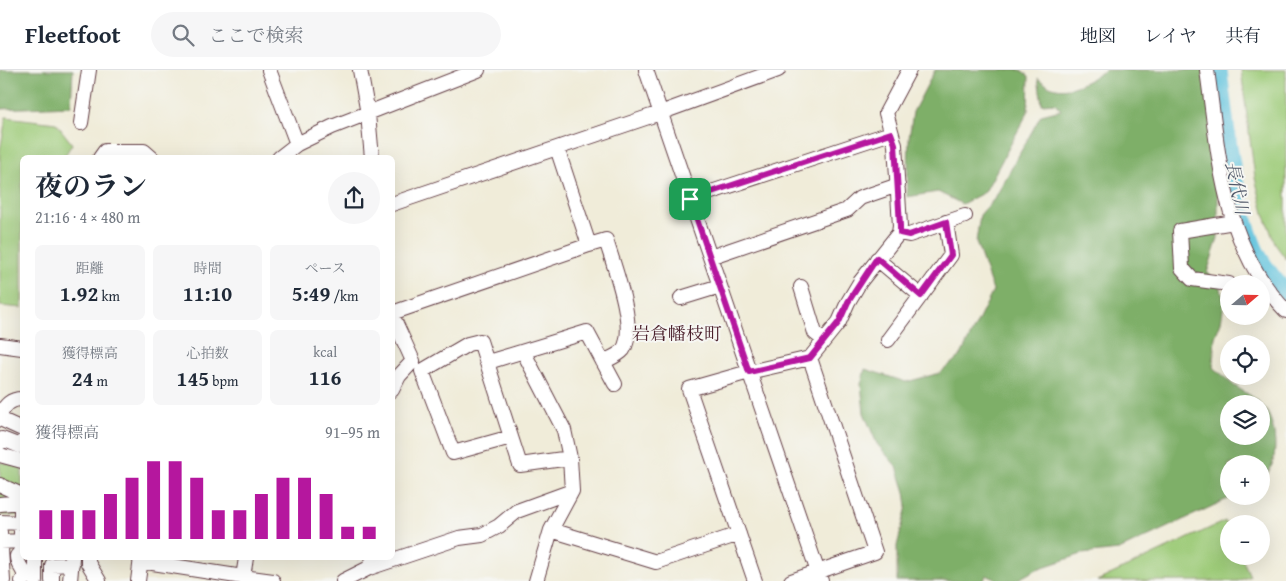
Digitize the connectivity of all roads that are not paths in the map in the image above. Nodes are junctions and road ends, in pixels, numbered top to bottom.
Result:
1 (89, 70) edge
2 (269, 70) edge
3 (360, 70) edge
4 (646, 70) edge
5 (778, 70) edge
6 (909, 70) edge
7 (1207, 70) edge
8 (469, 72) edge
9 (660, 113) junction
10 (368, 114) junction
11 (81, 123) dead end
12 (891, 133) junction
13 (297, 144) junction
14 (557, 148) junction
15 (103, 155) edge
16 (149, 155) edge
17 (283, 155) edge
18 (372, 155) edge
19 (898, 185) junction
20 (690, 199) junction
21 (395, 203) edge
22 (965, 216) dead end
23 (946, 222) junction
24 (1234, 222) junction
25 (900, 233) junction
26 (589, 245) junction
27 (710, 257) junction
28 (877, 258) junction
29 (1257, 275) edge
30 (1220, 283) edge
31 (720, 286) junction
32 (801, 287) dead end
33 (1270, 294) edge
34 (921, 296) junction
35 (681, 298) dead end
36 (1286, 311) edge
37 (395, 313) edge
38 (395, 320) edge
39 (824, 340) junction
40 (888, 340) dead end
41 (0, 345) edge
42 (20, 348) edge
43 (524, 353) junction
44 (810, 358) junction
45 (488, 362) junction
46 (603, 362) junction
47 (418, 366) junction
48 (749, 372) junction
49 (395, 384) edge
50 (616, 384) dead end
51 (20, 400) edge
52 (0, 414) edge
53 (0, 419) edge
54 (20, 428) edge
55 (511, 437) junction
56 (0, 443) edge
57 (20, 446) edge
58 (0, 455) edge
59 (570, 458) junction
60 (20, 460) edge
61 (572, 490) junction
62 (20, 502) edge
63 (0, 504) edge
64 (0, 522) edge
65 (20, 523) edge
66 (551, 530) junction
67 (0, 532) edge
68 (739, 534) junction
69 (20, 541) edge
70 (0, 542) edge
71 (20, 552) edge
72 (395, 556) edge
73 (35, 560) edge
74 (88, 560) edge
75 (141, 560) edge
76 (147, 560) edge
77 (246, 560) edge
78 (72, 561) edge
79 (372, 563) edge
80 (243, 576) junction
81 (819, 576) edge
82 (3, 581) edge
83 (22, 581) edge
84 (35, 581) edge
85 (52, 581) edge
86 (70, 581) edge
87 (99, 581) edge
88 (138, 581) edge
89 (273, 581) edge
90 (343, 581) edge
91 (536, 581) edge
92 (755, 581) edge
93 (791, 581) edge

1 - 11 street
2 - 13 street
3 - 10 street
4 - 9 street
5 - 9 street
6 - 12 street
7 - 24 street
8 - 10 street
9 - 14 street
9 - 20 street
10 - 13 street
10 - 18 street
12 - 19 street
12 - 20 street
13 - 17 street
14 - 21 street
14 - 26 street
15 - 16 street
19 - 25 street
19 - 27 street
20 - 27 street
22 - 23 street
23 - 25 street
23 - 34 street
24 - 29 street
24 - 30 street
25 - 28 street
26 - 37 street
26 - 46 street
27 - 31 street
28 - 34 street
28 - 39 street
31 - 35 street
31 - 48 street
32 - 39 street
33 - 36 street
34 - 40 street
38 - 47 street
39 - 44 street
41 - 42 street
43 - 45 street
43 - 46 street
43 - 59 street
44 - 48 street
44 - 81 street
45 - 47 street
45 - 55 street
46 - 50 street
47 - 49 street
47 - 55 street
48 - 68 street
48 - 81 street
51 - 52 street
53 - 54 street
55 - 59 street
56 - 57 street
58 - 60 street
59 - 61 street
61 - 66 street
61 - 72 street
62 - 63 street
64 - 65 street
66 - 68 street
66 - 91 street
67 - 70 street
68 - 92 street
69 - 70 street
70 - 82 street
71 - 83 street
73 - 84 street
74 - 87 street
75 - 88 street
76 - 80 street
77 - 80 street
78 - 85 street
78 - 86 street
79 - 90 street
80 - 89 street
81 - 93 street

